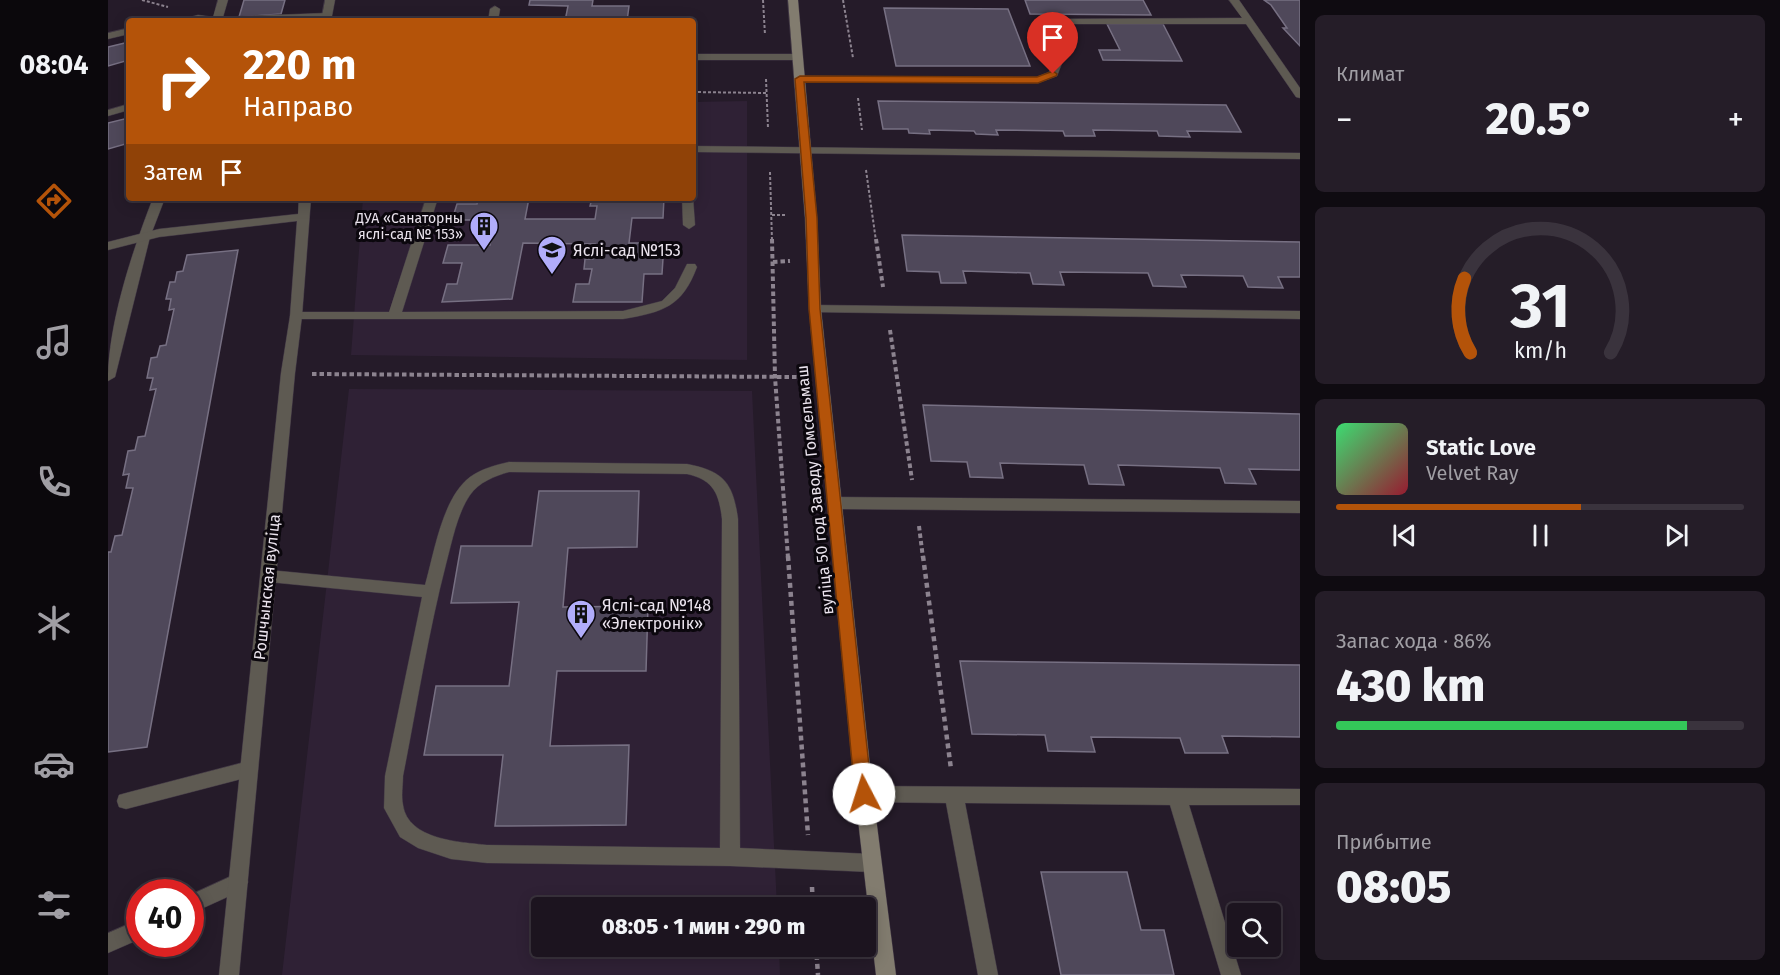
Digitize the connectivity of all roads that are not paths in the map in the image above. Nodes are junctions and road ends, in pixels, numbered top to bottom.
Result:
1 (223, 0) edge
2 (330, 0) edge
3 (794, 0) edge
4 (1234, 0) edge
5 (495, 9) dead end
6 (218, 18) edge
7 (326, 18) edge
8 (494, 18) edge
9 (1249, 21) junction
10 (126, 33) edge
11 (108, 36) edge
12 (696, 57) edge
13 (798, 57) junction
14 (800, 79) junction
15 (1300, 95) edge
16 (125, 108) dead end
17 (108, 112) edge
18 (696, 149) edge
19 (806, 152) junction
20 (1300, 156) edge
21 (158, 201) edge
22 (305, 201) edge
23 (431, 201) edge
24 (688, 201) edge
25 (303, 217) junction
26 (689, 225) dead end
27 (144, 237) junction
28 (108, 246) edge
29 (691, 267) dead end
30 (814, 309) junction
31 (1300, 315) edge
32 (296, 316) junction
33 (394, 316) junction
34 (108, 377) edge
35 (836, 503) junction
36 (1300, 507) edge
37 (269, 576) junction
38 (431, 592) junction
39 (249, 769) junction
40 (864, 794) junction
41 (954, 795) junction
42 (1177, 796) junction
43 (1300, 797) edge
44 (126, 801) dead end
45 (730, 857) junction
46 (872, 863) junction
47 (238, 882) junction
48 (204, 898) edge
49 (126, 935) edge
50 (108, 943) edge
51 (229, 975) edge
52 (886, 975) edge
53 (988, 975) edge
54 (1231, 975) edge

1 - 6 street
2 - 7 street
3 - 13 street, вуліца 50 год Заводу Гомсельмаш
4 - 9 street
5 - 8 street
9 - 14 street
9 - 15 street
10 - 11 street
12 - 13 street
13 - 14 street, вуліца 50 год Заводу Гомсельмаш
14 - 19 street, вуліца 50 год Заводу Гомсельмаш
16 - 17 street
18 - 19 street
19 - 20 street
19 - 30 street, вуліца 50 год Заводу Гомсельмаш
21 - 27 street
22 - 25 street, Рошчынская вуліца
23 - 33 street
24 - 26 street
25 - 27 street
25 - 32 street, Рошчынская вуліца
27 - 28 street
27 - 34 street
29 - 33 street
30 - 31 street
30 - 35 street, вуліца 50 год Заводу Гомсельмаш
32 - 33 street
32 - 37 street, Рошчынская вуліца
35 - 36 street
35 - 40 street, вуліца 50 год Заводу Гомсельмаш
37 - 38 street
37 - 39 street, Рошчынская вуліца
38 - 45 street
38 - 45 street
39 - 44 street
39 - 47 street, Рошчынская вуліца
40 - 41 street
40 - 46 street, вуліца 50 год Заводу Гомсельмаш
41 - 42 street
41 - 53 street
42 - 43 street
42 - 54 street
45 - 46 street
46 - 52 street, вуліца 50 год Заводу Гомсельмаш
47 - 48 street
47 - 51 street, Рошчынская вуліца
49 - 50 street

